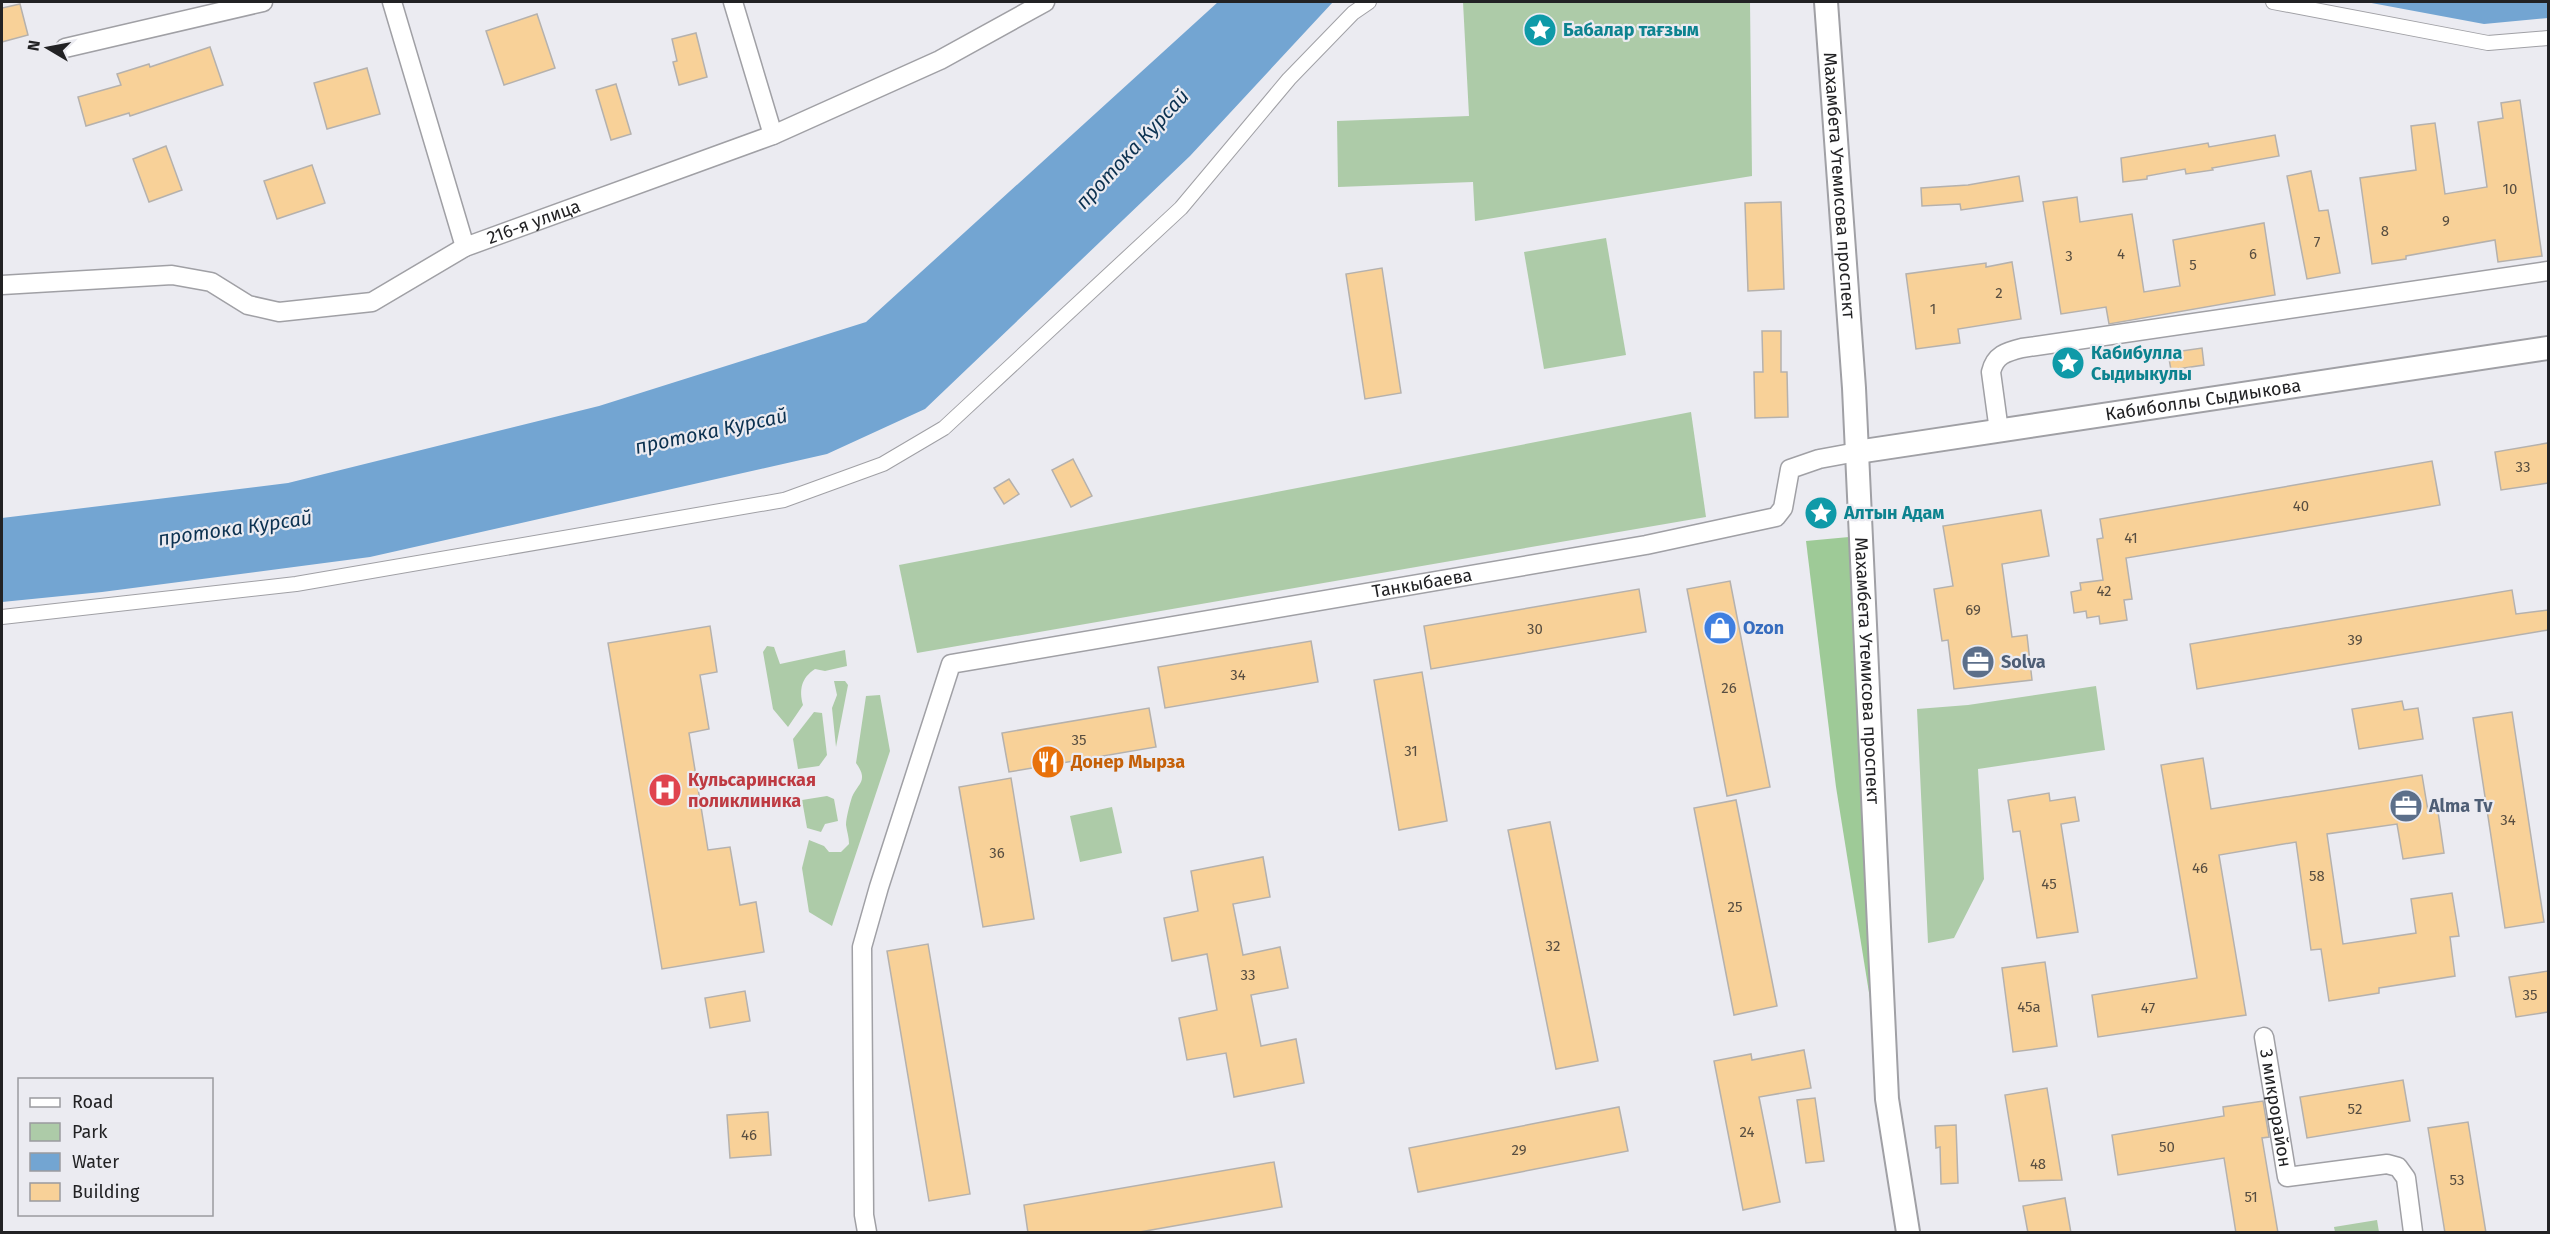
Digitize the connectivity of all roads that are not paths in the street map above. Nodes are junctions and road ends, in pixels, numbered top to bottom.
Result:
1 (263, 2) edge
2 (392, 2) edge
3 (733, 2) edge
4 (1045, 2) edge
5 (1369, 2) edge
6 (1826, 2) edge
7 (2273, 2) edge
8 (2548, 38) edge
9 (65, 48) dead end
10 (773, 135) junction
11 (465, 247) junction
12 (2548, 270) edge
13 (2, 285) edge
14 (2548, 348) edge
15 (1999, 431) junction
16 (1857, 452) junction
17 (2, 617) edge
18 (2264, 1037) dead end
19 (867, 1233) edge
20 (1908, 1233) edge
21 (2413, 1233) edge

1 - 9 street
2 - 11 street
3 - 10 street
4 - 10 street, 216-я улица
5 - 17 street
6 - 16 street, Махамбета Утемисова проспект
7 - 8 street
10 - 11 street, 216-я улица
11 - 13 street, 216-я улица
12 - 15 street
14 - 15 street, Кабиболлы Сыдиыкова
15 - 16 street, Кабиболлы Сыдиыкова
16 - 19 street, Танкыбаева
16 - 20 street, Махамбета Утемисова проспект
18 - 21 street, 3 микрорайон

